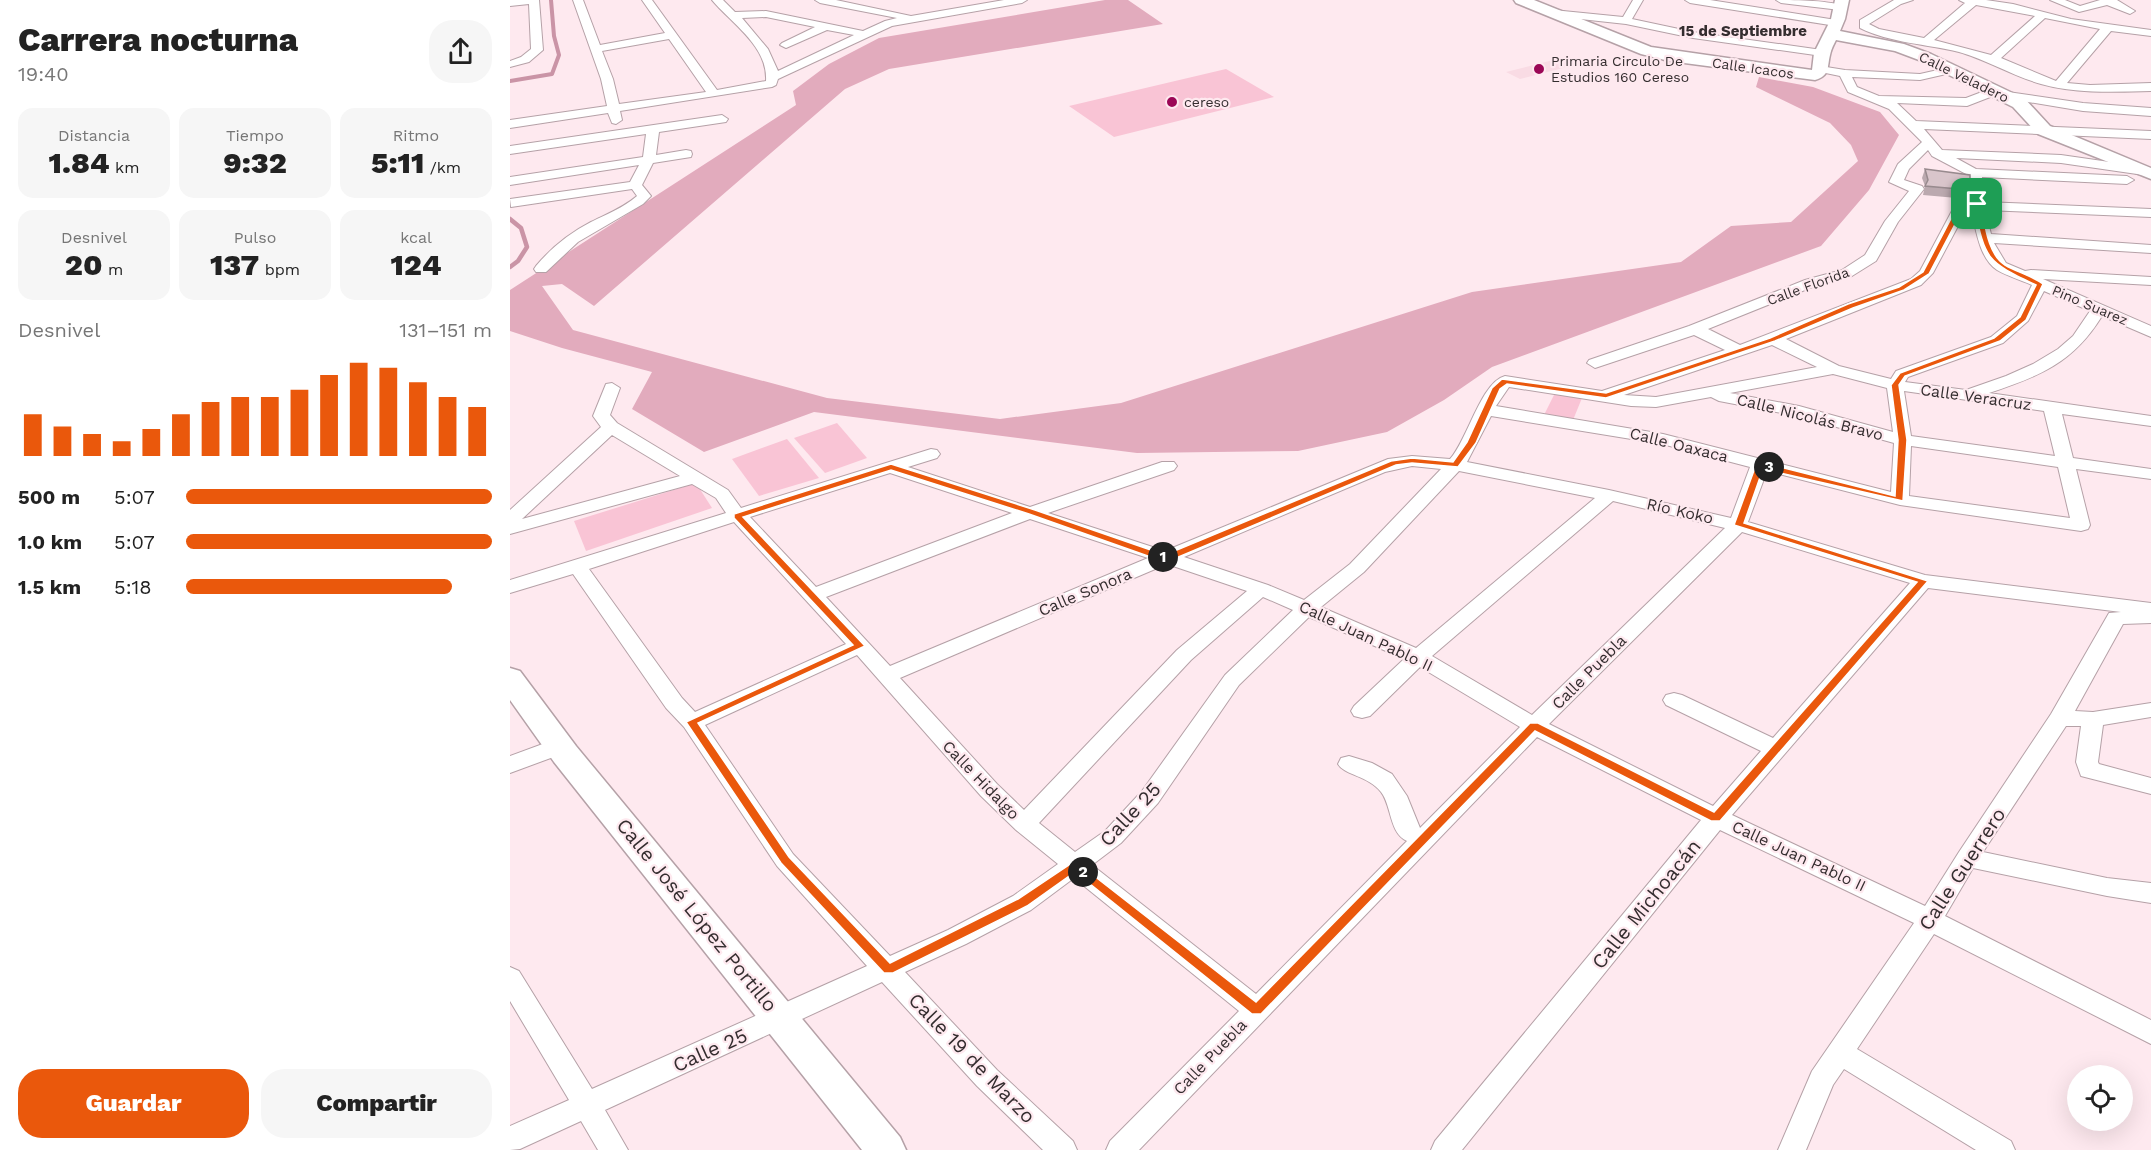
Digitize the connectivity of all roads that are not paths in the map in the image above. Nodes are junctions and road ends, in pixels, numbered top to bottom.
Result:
1 (533, 0) edge
2 (578, 0) edge
3 (647, 0) edge
4 (717, 0) edge
5 (820, 0) edge
6 (944, 0) edge
7 (1022, 0) edge
8 (1521, 0) edge
9 (1690, 0) edge
10 (1781, 0) edge
11 (1908, 0) edge
12 (2055, 0) edge
13 (1634, 1) edge
14 (1969, 1) edge
15 (2109, 1) edge
16 (510, 3) edge
17 (885, 3) dead end
18 (982, 7) junction
19 (867, 10) junction
20 (2130, 11) dead end
21 (1553, 13) junction
22 (733, 15) junction
23 (2042, 15) junction
24 (910, 18) junction
25 (1842, 20) edge
26 (1626, 21) junction
27 (825, 27) junction
28 (2107, 28) junction
29 (2151, 33) edge
30 (864, 34) junction
31 (672, 35) junction
32 (1926, 42) junction
33 (596, 49) junction
34 (822, 53) junction
35 (1822, 53) junction
36 (1993, 59) junction
37 (510, 64) edge
38 (1952, 70) junction
39 (1818, 72) junction
40 (1845, 73) junction
41 (773, 77) junction
42 (2060, 85) junction
43 (2151, 87) edge
44 (2000, 93) junction
45 (714, 94) junction
46 (1877, 99) junction
47 (613, 109) junction
48 (2151, 112) edge
49 (722, 119) dead end
50 (510, 124) edge
51 (1913, 125) junction
52 (653, 129) junction
53 (2044, 130) junction
54 (619, 134) junction
55 (2151, 135) edge
56 (1932, 149) junction
57 (510, 150) edge
58 (686, 153) dead end
59 (649, 159) junction
60 (2098, 165) junction
61 (1973, 173) junction
62 (2149, 175) edge
63 (2045, 177) junction
64 (510, 181) edge
65 (635, 184) junction
66 (511, 203) edge
67 (1977, 204) junction
68 (2151, 213) edge
69 (1985, 238) junction
70 (2151, 249) edge
71 (541, 269) dead end
72 (2015, 273) junction
73 (2151, 281) edge
74 (2040, 284) junction
75 (2099, 309) junction
76 (2124, 320) junction
77 (2151, 321) edge
78 (1695, 329) junction
79 (2151, 332) edge
80 (1773, 339) junction
81 (1738, 350) junction
82 (1595, 363) dead end
83 (1833, 369) junction
84 (1505, 381) joint
85 (1895, 385) junction
86 (612, 388) dead end
87 (1704, 394) junction
88 (1606, 396) junction
89 (1963, 396) junction
90 (2052, 408) junction
91 (1487, 410) junction
92 (2151, 421) edge
93 (610, 427) junction
94 (1903, 440) junction
95 (931, 454) dead end
96 (2065, 462) junction
97 (1455, 465) junction
98 (1760, 465) junction
99 (1168, 466) dead end
100 (891, 467) junction
101 (2151, 474) edge
102 (696, 477) junction
103 (1609, 495) junction
104 (1900, 500) junction
105 (1032, 512) junction
106 (512, 515) edge
107 (737, 516) junction
108 (1738, 525) junction
109 (1166, 558) junction
110 (577, 566) junction
111 (1923, 581) junction
112 (510, 587) edge
113 (1261, 589) junction
114 (811, 596) junction
115 (1307, 608) junction
116 (2151, 609) edge
117 (2151, 619) edge
118 (860, 646) junction
119 (1418, 657) junction
120 (885, 676) junction
121 (510, 678) edge
122 (1674, 700) dead end
123 (2151, 710) edge
124 (1362, 711) dead end
125 (2060, 718) junction
126 (2093, 719) junction
127 (692, 722) junction
128 (1534, 726) junction
129 (559, 746) junction
130 (1776, 749) junction
131 (1349, 764) dead end
132 (510, 765) edge
133 (2151, 786) edge
134 (1716, 818) junction
135 (1024, 824) junction
136 (1425, 840) junction
137 (1967, 858) junction
138 (1075, 866) junction
139 (2151, 893) edge
140 (1930, 920) junction
141 (888, 970) junction
142 (510, 978) edge
143 (1257, 1010) junction
144 (781, 1018) junction
145 (2151, 1033) edge
146 (1839, 1052) junction
147 (588, 1105) junction
148 (510, 1140) edge
149 (614, 1150) edge
150 (886, 1150) edge
151 (1063, 1150) edge
152 (1120, 1150) edge
153 (1445, 1150) edge
154 (1792, 1150) edge
155 (2001, 1150) edge

1 - 16 street
1 - 37 street
2 - 33 street
3 - 31 street
4 - 22 street
5 - 19 street
6 - 18 street
7 - 18 street
8 - 21 main road, Calle Icacos
9 - 25 street
10 - 25 street
11 - 25 street
12 - 15 street
13 - 26 street
14 - 23 street
14 - 32 street
15 - 20 street
17 - 19 street
18 - 24 street
19 - 24 street
19 - 27 street
21 - 26 street
21 - 39 main road, Calle Icacos
22 - 27 street
22 - 41 street
23 - 28 street
23 - 36 street
24 - 30 street
25 - 32 street
25 - 35 main road
25 - 38 main road, Calle Veladero
26 - 35 street
27 - 30 street
27 - 34 street
28 - 29 street
28 - 42 street
30 - 34 street
31 - 33 street
31 - 45 street
32 - 36 street
33 - 47 street
34 - 41 street
35 - 39 main road
36 - 42 street
38 - 40 street
38 - 44 main road, Calle Veladero
39 - 40 street
40 - 46 street
41 - 45 street
42 - 43 street
44 - 46 street
44 - 48 street
44 - 53 main road, Calle Veladero
45 - 47 street
46 - 51 street
47 - 50 street
47 - 54 street
49 - 52 street
51 - 53 street
51 - 56 street
52 - 54 street
52 - 59 street
53 - 55 street
53 - 62 main road, Calle Veladero
54 - 57 street
56 - 60 street
56 - 61 street
56 - 78 street, Calle Florida
58 - 59 street
59 - 64 street
59 - 65 street
60 - 62 street
60 - 63 street
61 - 63 street
61 - 67 street, Pino Suarez
62 - 63 street
65 - 66 street
65 - 71 street
67 - 68 street
67 - 69 street, Pino Suarez
67 - 80 street
69 - 70 street
69 - 72 street, Pino Suarez
72 - 73 street
72 - 74 street, Pino Suarez
74 - 75 street, Pino Suarez
74 - 85 street
75 - 76 street, Pino Suarez
75 - 89 street
76 - 77 street
76 - 79 street, Pino Suarez
78 - 81 street
78 - 82 street, Calle Florida
80 - 81 street
80 - 83 street, Calle Veracruz
81 - 88 street
83 - 85 street, Calle Veracruz
83 - 87 street
84 - 88 street, Calle Nicolás Bravo
84 - 91 street, Calle 25
85 - 89 street, Calle Veracruz
85 - 94 street
86 - 93 street
87 - 88 street, Calle Nicolás Bravo
87 - 94 street, Calle Nicolás Bravo
89 - 90 street, Calle Veracruz
90 - 92 street, Calle Veracruz
90 - 96 street
91 - 97 street, Calle 25
91 - 98 street, Calle Oaxaca
93 - 102 street, Calle Hidalgo
93 - 106 street
94 - 96 street, Calle Nicolás Bravo
94 - 104 street
95 - 100 street
96 - 101 street, Calle Nicolás Bravo
96 - 104 street, Calle Oaxaca
97 - 103 street, Río Koko
97 - 109 street, Calle Sonora
97 - 115 street, Calle 25
98 - 104 street, Calle Oaxaca
98 - 108 street, Calle Puebla
99 - 105 street
100 - 105 street, Calle Juan Pablo II
100 - 107 street
102 - 106 street
102 - 107 street, Calle Hidalgo
103 - 108 street, Río Koko
103 - 119 street
105 - 109 street, Calle Juan Pablo II
105 - 114 street
107 - 110 street
107 - 114 street, Calle Hidalgo
108 - 111 street, Río Koko
108 - 128 street, Calle Puebla
109 - 113 street, Calle Juan Pablo II
109 - 120 street, Calle Sonora
110 - 112 street
110 - 127 street, Calle 19 de Marzo
111 - 116 street, Río Koko
111 - 130 street, Calle Michoacán
113 - 115 street, Calle Juan Pablo II
113 - 135 street
114 - 118 street, Calle Hidalgo
115 - 119 street, Calle Juan Pablo II
115 - 138 street, Calle 25
117 - 125 street, Calle Guerrero
118 - 120 street, Calle Hidalgo
118 - 127 street
119 - 124 street
119 - 128 street, Calle Juan Pablo II
120 - 135 street, Calle Hidalgo
121 - 129 main road, Calle José López Portillo
122 - 130 street
123 - 126 street
125 - 126 street
125 - 137 street, Calle Guerrero
126 - 133 street
127 - 141 street, Calle 19 de Marzo
128 - 134 street, Calle Juan Pablo II
128 - 136 street, Calle Puebla
129 - 132 street
129 - 144 main road, Calle José López Portillo
130 - 134 street, Calle Michoacán
131 - 136 street
134 - 140 street, Calle Juan Pablo II
134 - 153 street, Calle Michoacán
135 - 138 street, Calle Hidalgo
136 - 143 street, Calle Puebla
137 - 139 street
137 - 140 street, Calle Guerrero
138 - 141 street, Calle 25
138 - 143 street, Calle Hidalgo
140 - 145 street, Calle Juan Pablo II
140 - 146 street, Calle Guerrero
141 - 144 street, Calle 25
141 - 151 street, Calle 19 de Marzo
142 - 147 street
143 - 152 street, Calle Puebla
144 - 147 street, Calle 25
144 - 150 main road, Calle José López Portillo
146 - 154 street, Calle Guerrero
146 - 155 street
147 - 148 street, Calle 25
147 - 149 street

